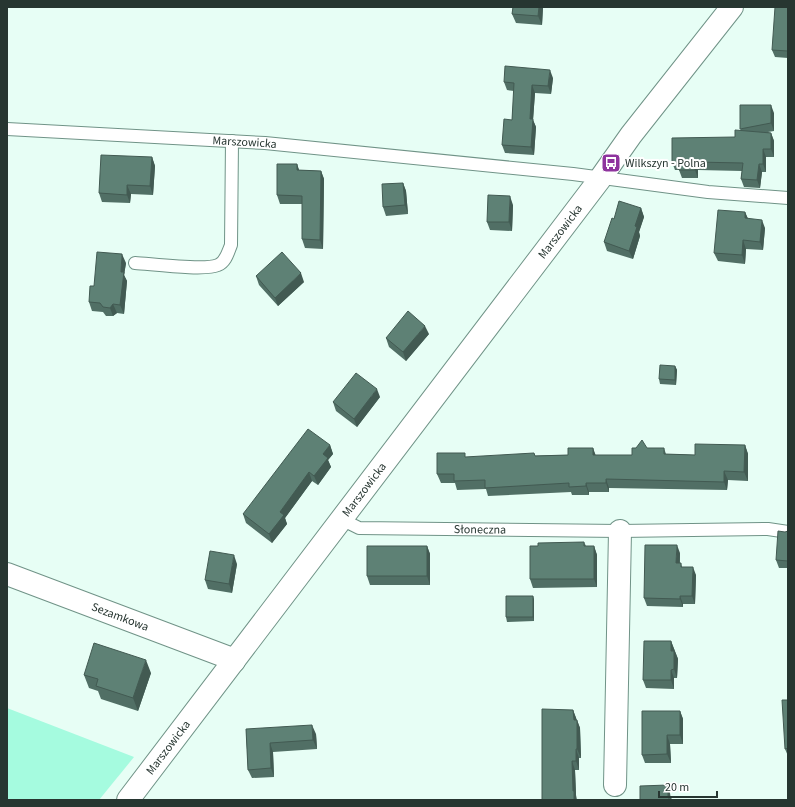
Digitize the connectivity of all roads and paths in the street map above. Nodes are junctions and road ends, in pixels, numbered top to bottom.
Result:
1 (732, 7) edge
2 (7, 129) edge
3 (232, 141) junction
4 (600, 179) junction
5 (788, 198) edge
6 (135, 263) dead end
7 (342, 518) junction
8 (620, 531) junction
9 (788, 532) edge
10 (7, 574) edge
11 (234, 661) junction
12 (615, 785) dead end
13 (128, 800) edge

1 - 4 street, Marszowicka
2 - 3 lane, Marszowicka
3 - 4 lane, Marszowicka
3 - 6 lane
4 - 5 lane, Marszowicka
4 - 7 street, Marszowicka
7 - 8 lane, Słoneczna
7 - 11 street, Marszowicka
8 - 9 lane, Słoneczna
8 - 12 street
10 - 11 street, Sezamkowa
11 - 13 street, Marszowicka

